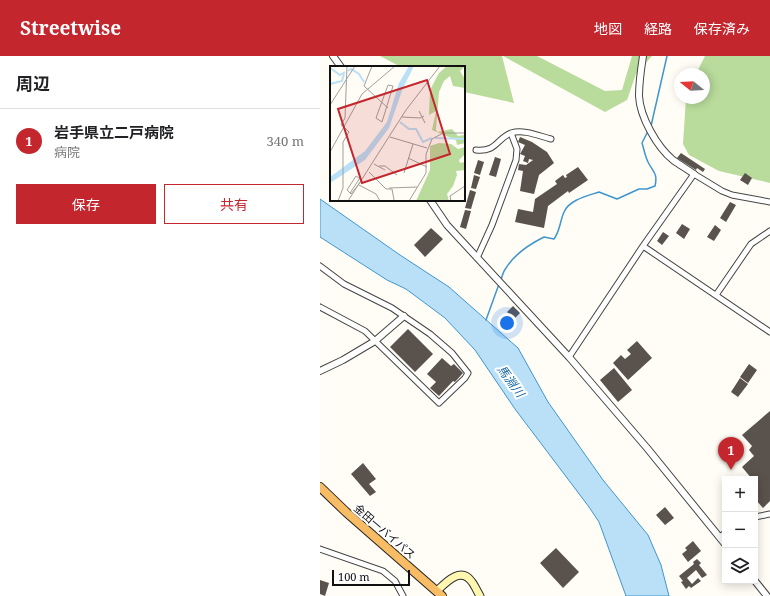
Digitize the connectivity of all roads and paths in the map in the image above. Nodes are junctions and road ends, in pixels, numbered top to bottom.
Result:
1 (333, 56) edge
2 (643, 56) edge
3 (340, 66) edge
4 (511, 133) junction
5 (551, 139) dead end
6 (476, 150) dead end
7 (694, 174) junction
8 (431, 201) edge
9 (770, 202) edge
10 (770, 231) edge
11 (643, 246) junction
12 (477, 258) junction
13 (320, 266) edge
14 (716, 295) junction
15 (320, 307) edge
16 (404, 316) junction
17 (770, 332) edge
18 (374, 341) junction
19 (569, 357) junction
20 (320, 371) edge
21 (320, 487) edge
22 (770, 514) edge
23 (758, 516) edge
24 (720, 537) joint
25 (722, 540) edge
26 (320, 549) edge
27 (757, 584) edge
28 (437, 594) edge
29 (403, 596) edge
30 (480, 596) edge
31 (767, 596) edge

1 - 3 street
2 - 7 street
4 - 5 street
4 - 6 street
4 - 12 street
7 - 9 street
7 - 11 street
8 - 12 street
10 - 14 street
11 - 14 street
11 - 19 street
12 - 19 street
13 - 16 street
14 - 17 street
15 - 18 street
16 - 18 street
16 - 18 street
18 - 20 street
19 - 24 street
21 - 28 highway, 金田一バイパス
22 - 23 street
24 - 25 street
26 - 29 street
27 - 31 street
28 - 30 main road

